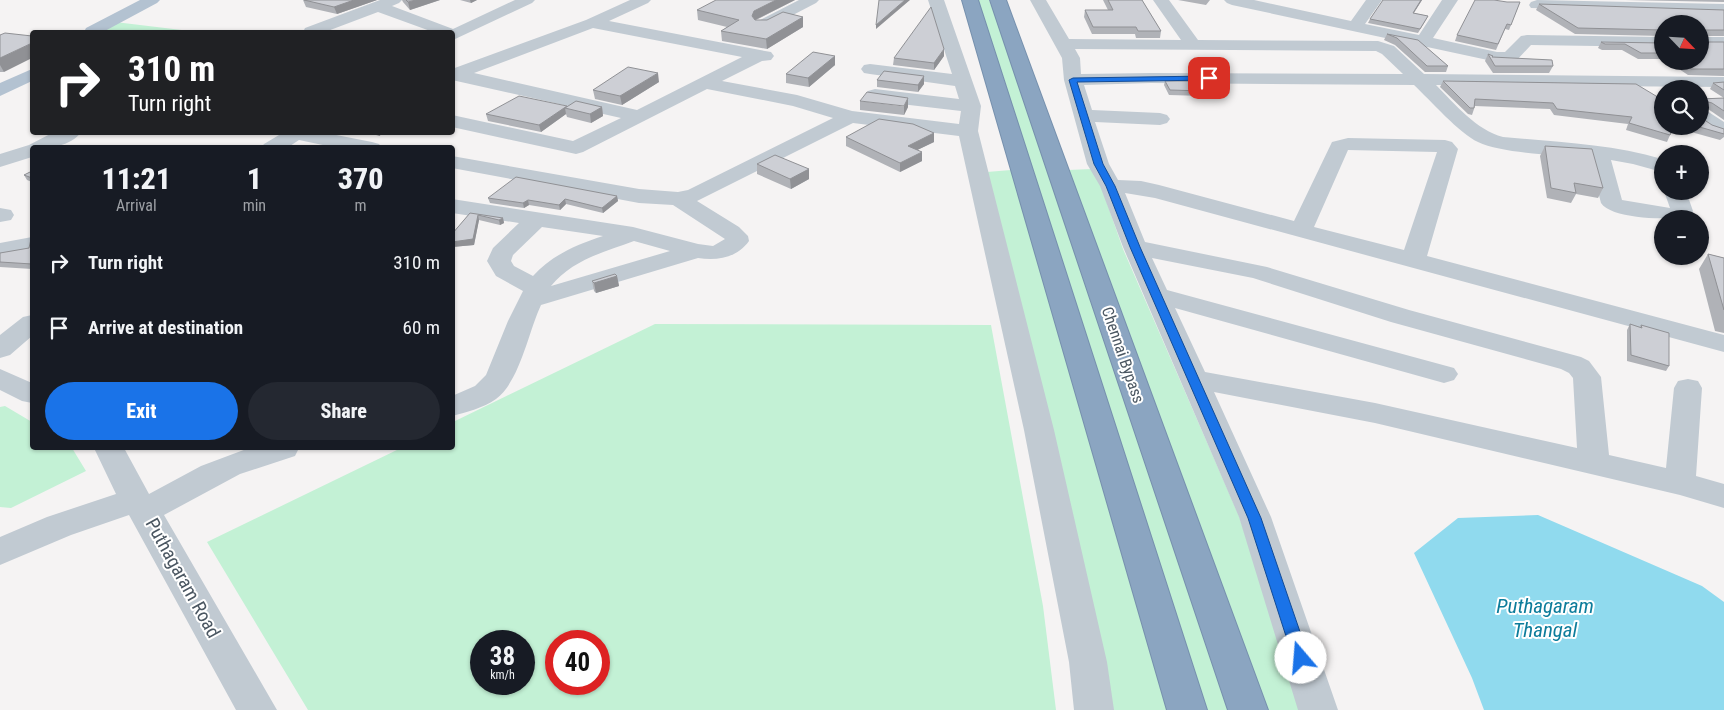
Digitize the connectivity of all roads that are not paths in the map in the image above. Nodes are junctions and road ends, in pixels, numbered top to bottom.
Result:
1 (152, 0) edge
2 (394, 0) edge
3 (527, 0) edge
4 (643, 0) edge
5 (810, 0) edge
6 (936, 0) edge
7 (970, 0) edge
8 (998, 0) edge
9 (1038, 0) edge
10 (1161, 0) edge
11 (1232, 0) edge
12 (1374, 0) edge
13 (1450, 0) edge
14 (1534, 2) edge
15 (378, 6) junction
16 (1292, 6) edge
17 (1724, 9) edge
18 (592, 23) junction
19 (762, 25) edge
20 (1355, 27) junction
21 (96, 30) edge
22 (316, 30) edge
23 (442, 30) edge
24 (455, 34) edge
25 (455, 37) edge
26 (1527, 40) junction
27 (1423, 41) junction
28 (1654, 42) edge
29 (1709, 42) edge
30 (1724, 42) edge
31 (1064, 44) junction
32 (1192, 44) junction
33 (1549, 56) dead end
34 (488, 63) junction
35 (1564, 66) dead end
36 (870, 69) dead end
37 (455, 74) edge
38 (30, 75) edge
39 (455, 75) edge
40 (1073, 80) junction
41 (1419, 80) junction
42 (962, 81) junction
43 (1586, 82) junction
44 (1724, 82) edge
45 (1709, 83) edge
46 (706, 84) junction
47 (1654, 85) edge
48 (0, 90) edge
49 (875, 95) edge
50 (639, 116) junction
51 (1084, 116) junction
52 (850, 117) junction
53 (970, 119) junction
54 (1160, 119) dead end
55 (1709, 121) edge
56 (455, 122) edge
57 (1724, 129) edge
58 (65, 135) edge
59 (294, 135) edge
60 (308, 135) edge
61 (43, 145) edge
62 (276, 145) edge
63 (357, 145) edge
64 (576, 148) junction
65 (30, 151) edge
66 (1598, 152) junction
67 (0, 162) edge
68 (455, 163) edge
69 (30, 164) edge
70 (1654, 164) edge
71 (531, 176) junction
72 (1111, 186) junction
73 (678, 199) junction
74 (1678, 200) edge
75 (455, 206) edge
76 (538, 218) junction
77 (1300, 230) junction
78 (633, 234) junction
79 (30, 244) edge
80 (1135, 247) junction
81 (0, 250) edge
82 (697, 251) junction
83 (1414, 261) junction
84 (534, 294) junction
85 (1156, 295) junction
86 (30, 325) edge
87 (1724, 344) edge
88 (0, 349) edge
89 (1444, 374) dead end
90 (1193, 379) junction
91 (1688, 388) dead end
92 (455, 405) edge
93 (110, 450) edge
94 (277, 450) edge
95 (1594, 463) junction
96 (1680, 483) junction
97 (1724, 496) edge
98 (140, 505) junction
99 (0, 552) edge
100 (257, 710) edge
101 (1094, 710) edge
102 (1187, 710) edge
103 (1248, 710) edge
104 (1318, 710) edge

1 - 21 main road
2 - 15 street
3 - 24 street
4 - 18 street
5 - 19 street
6 - 42 street
7 - 102 highway
8 - 103 highway, Chennai Bypass
9 - 31 street
10 - 32 street
11 - 16 street
12 - 20 street
13 - 27 street
14 - 17 street
14 - 26 street
15 - 22 street
15 - 23 street
16 - 20 street
18 - 34 street
18 - 46 street
20 - 27 street
25 - 34 street
26 - 27 street
26 - 28 street
26 - 33 street
29 - 30 street
31 - 32 street
31 - 40 street
32 - 41 street
34 - 37 street
35 - 43 street
36 - 42 street
38 - 48 main road
39 - 50 street
40 - 41 street
40 - 51 street
41 - 43 street
41 - 66 street
42 - 53 street
43 - 47 street
44 - 45 street
46 - 50 street
46 - 52 street
49 - 53 street
50 - 64 street
51 - 54 street
51 - 72 street
52 - 53 street
52 - 73 street
53 - 101 street
55 - 57 street
56 - 64 street
58 - 61 street
59 - 62 street
60 - 63 street
64 - 71 street
65 - 67 street
66 - 70 street
66 - 74 street
67 - 69 street
68 - 71 street
71 - 73 street
72 - 77 street
72 - 80 street
73 - 82 street
75 - 76 street
76 - 78 street
76 - 84 street
77 - 83 street
77 - 83 street
78 - 82 street
78 - 84 street
79 - 81 street
80 - 85 street
80 - 95 street
82 - 84 street
83 - 87 street
84 - 92 street
85 - 89 street
85 - 90 street
86 - 88 street
90 - 95 street
90 - 104 street
91 - 96 street
93 - 98 street, Puthagaram Road
94 - 98 street
95 - 96 street
96 - 97 street
98 - 99 street
98 - 100 street, Puthagaram Road

